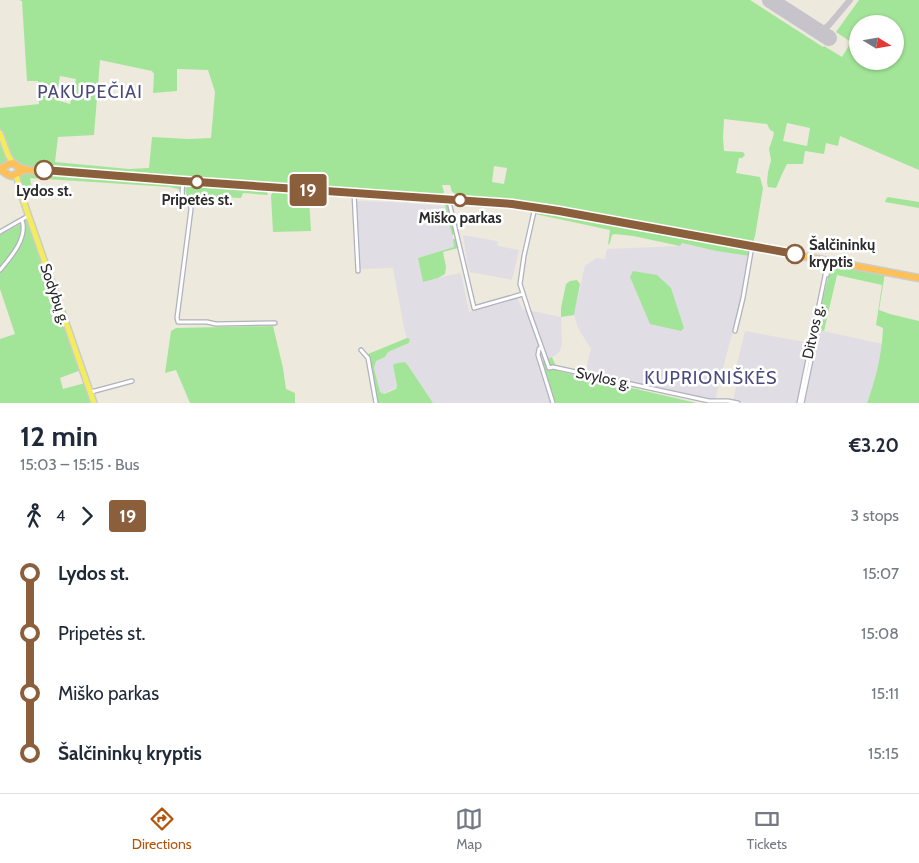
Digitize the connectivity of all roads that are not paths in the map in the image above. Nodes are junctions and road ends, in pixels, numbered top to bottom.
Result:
1 (0, 132) edge
2 (10, 170) edge
3 (183, 181) junction
4 (354, 193) junction
5 (449, 199) junction
6 (535, 207) junction
7 (28, 216) junction
8 (22, 220) junction
9 (0, 232) edge
10 (752, 246) junction
11 (829, 261) junction
12 (0, 270) edge
13 (358, 271) dead end
14 (919, 278) edge
15 (523, 294) junction
16 (275, 323) dead end
17 (735, 331) dead end
18 (541, 347) junction
19 (361, 350) dead end
20 (132, 381) dead end
21 (90, 392) junction
22 (94, 403) edge
23 (376, 403) edge
24 (553, 403) edge
25 (738, 403) edge
26 (800, 403) edge

1 - 2 main road, Sodybų g.
2 - 3 highway
2 - 7 main road, Sodybų g.
3 - 4 highway
3 - 16 street
4 - 5 highway
4 - 13 street
5 - 6 highway
5 - 15 street
6 - 10 highway
6 - 15 street
7 - 8 street
7 - 21 main road, Sodybų g.
8 - 9 street
8 - 12 street
10 - 11 highway
10 - 17 street
11 - 14 highway
11 - 26 street, Ditvos g.
15 - 18 street
18 - 24 street
18 - 25 street, Svylos g.
19 - 23 street
20 - 21 street
21 - 22 main road, Sodybų g.

